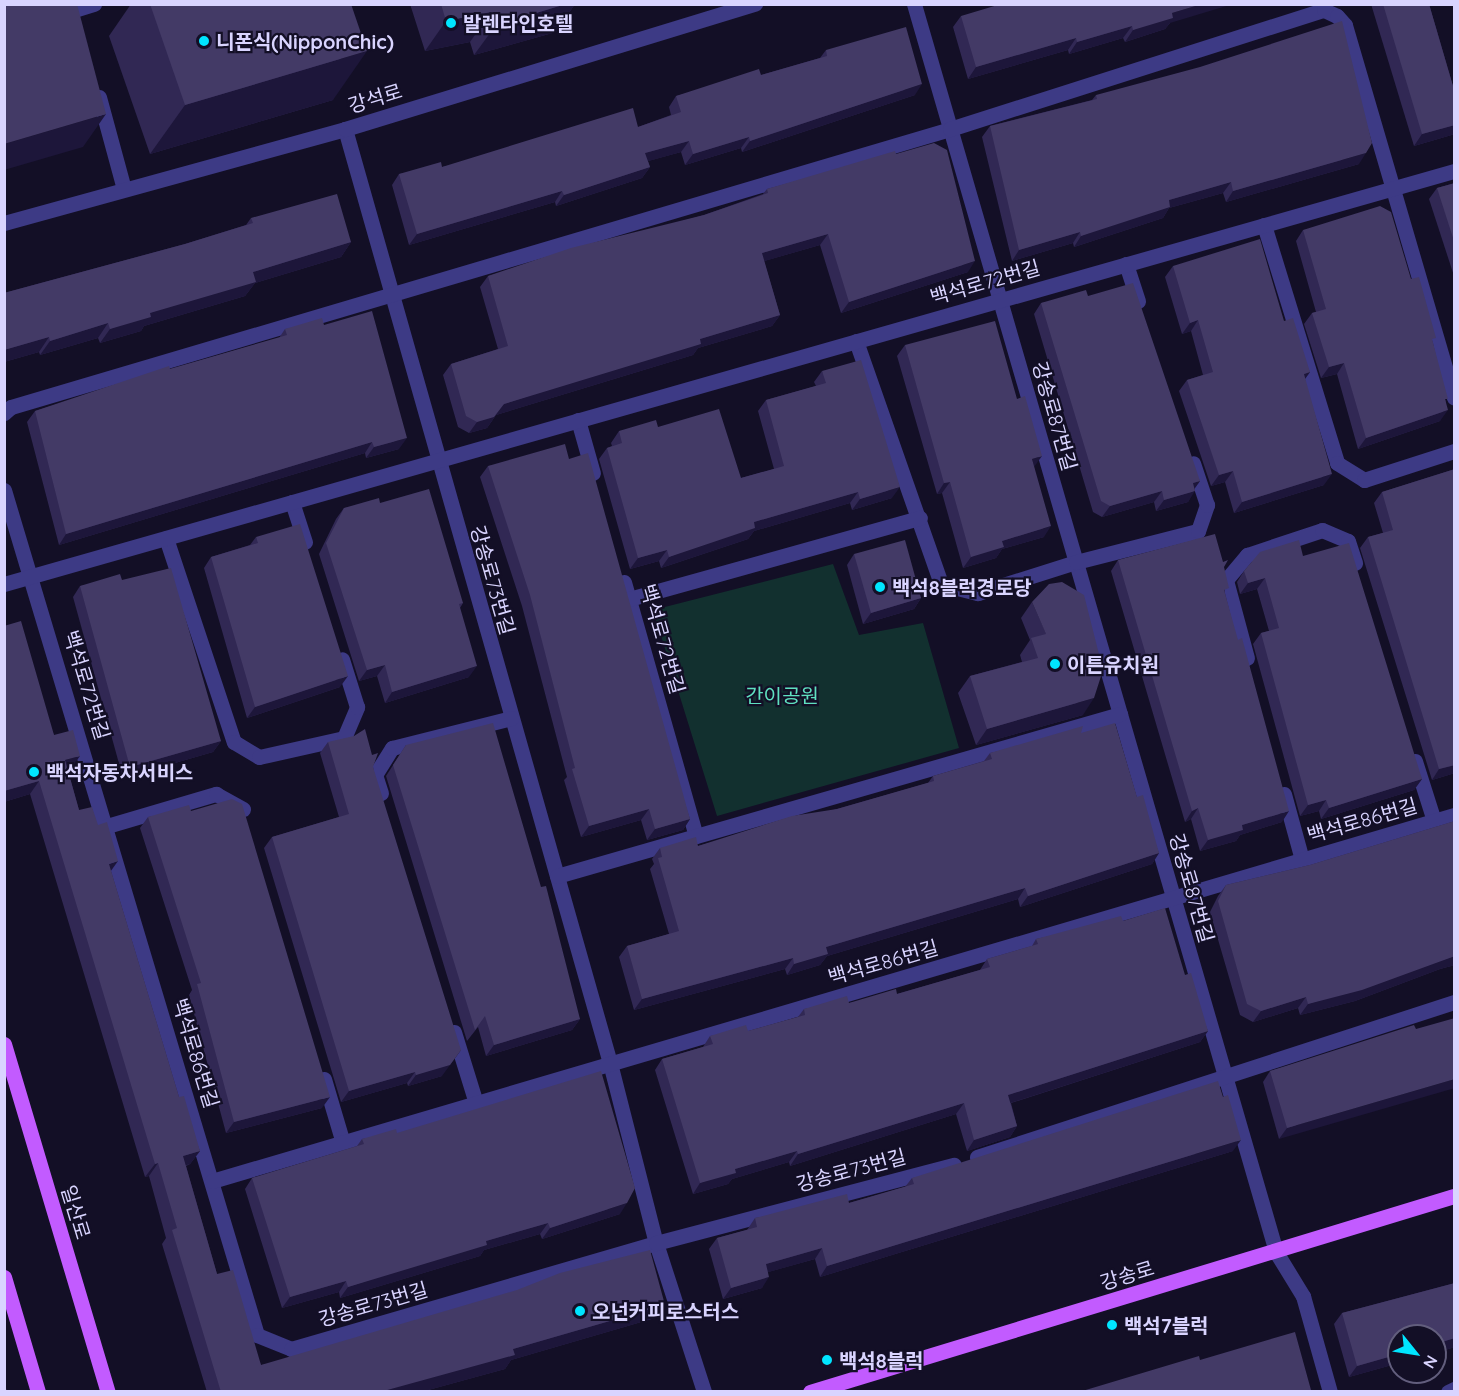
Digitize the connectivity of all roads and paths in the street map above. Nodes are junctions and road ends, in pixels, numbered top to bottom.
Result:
1 (94, 4) edge
2 (755, 4) edge
3 (914, 4) edge
4 (75, 12) edge
5 (96, 86) edge
6 (345, 129) junction
7 (950, 129) junction
8 (1455, 171) edge
9 (1396, 187) junction
10 (124, 189) junction
11 (4, 223) edge
12 (1264, 225) junction
13 (1126, 264) junction
14 (391, 294) junction
15 (1000, 300) junction
16 (1144, 319) edge
17 (856, 341) junction
18 (1455, 397) edge
19 (4, 412) edge
20 (578, 420) junction
21 (1189, 450) edge
22 (1455, 451) edge
23 (438, 460) junction
24 (597, 487) edge
25 (4, 490) edge
26 (292, 502) junction
27 (920, 518) junction
28 (166, 537) junction
29 (310, 559) edge
30 (1076, 562) junction
31 (619, 565) edge
32 (1359, 575) edge
33 (32, 576) junction
34 (4, 584) edge
35 (629, 598) junction
36 (335, 639) edge
37 (1251, 669) edge
38 (1120, 714) junction
39 (512, 718) junction
40 (1410, 742) edge
41 (1281, 781) edge
42 (101, 806) joint
43 (386, 809) edge
44 (1455, 815) edge
45 (1434, 821) junction
46 (107, 826) junction
47 (249, 830) edge
48 (696, 836) junction
49 (1302, 860) junction
50 (557, 876) junction
51 (1173, 898) junction
52 (1455, 1002) edge
53 (448, 1013) edge
54 (4, 1044) edge
55 (319, 1064) edge
56 (610, 1064) junction
57 (1224, 1074) junction
58 (476, 1103) junction
59 (343, 1143) junction
60 (212, 1181) junction
61 (1455, 1196) edge
62 (656, 1243) junction
63 (1276, 1252) junction
64 (4, 1277) edge
65 (1455, 1389) edge
66 (38, 1392) edge
67 (108, 1392) edge
68 (704, 1392) edge
69 (810, 1392) edge
70 (1330, 1392) edge
71 (1448, 1392) edge

1 - 4 street
2 - 6 street, 강석로
3 - 7 street, 강송로87번길
5 - 10 street
6 - 10 street, 강석로
6 - 14 street, 강송로73번길
7 - 9 street
7 - 14 street
7 - 15 street, 강송로87번길
8 - 9 street, 백석로72번길
9 - 12 street, 백석로72번길
9 - 18 street
10 - 11 street, 강석로
12 - 13 street, 백석로72번길
12 - 22 street
13 - 15 street, 백석로72번길
13 - 16 street
14 - 19 street
14 - 23 street, 강송로73번길
15 - 17 street, 백석로72번길
15 - 30 street, 강송로87번길
17 - 20 street, 백석로72번길
17 - 27 street
20 - 23 street, 백석로72번길
20 - 24 street
21 - 30 street
23 - 26 street, 백석로72번길
23 - 39 street, 강송로73번길
25 - 33 street
26 - 28 street, 백석로72번길
26 - 29 street
27 - 30 street
27 - 35 street
28 - 33 street, 백석로72번길
28 - 36 street
30 - 38 street, 강송로87번길
31 - 35 street, 백석로72번길
32 - 37 street
33 - 34 street, 백석로72번길
33 - 42 street, 백석로72번길
35 - 48 street, 백석로72번길
38 - 48 street
38 - 51 street, 강송로87번길
39 - 43 street
39 - 50 street, 강송로73번길
40 - 45 street, 백석로86번길
41 - 49 street, 백석로86번길
42 - 46 street, 백석로86번길
44 - 45 street, 백석로86번길
45 - 49 street, 백석로86번길
46 - 47 street
46 - 60 street, 백석로86번길
48 - 50 street
49 - 51 street, 백석로86번길
50 - 56 street, 강송로73번길
51 - 56 street, 백석로86번길
51 - 57 street, 강송로87번길
52 - 57 street
53 - 58 street
54 - 67 main road, 일산로
55 - 59 street
56 - 58 street, 백석로86번길
56 - 62 street, 강송로73번길
57 - 62 street, 강송로73번길
57 - 63 street, 강송로87번길
58 - 59 street, 백석로86번길
59 - 60 street, 백석로86번길
60 - 62 street, 강송로73번길
61 - 63 main road, 강송로
62 - 68 street, 강송로73번길
63 - 69 main road, 강송로
63 - 70 street, 강송로87번길
64 - 66 main road
65 - 71 street

